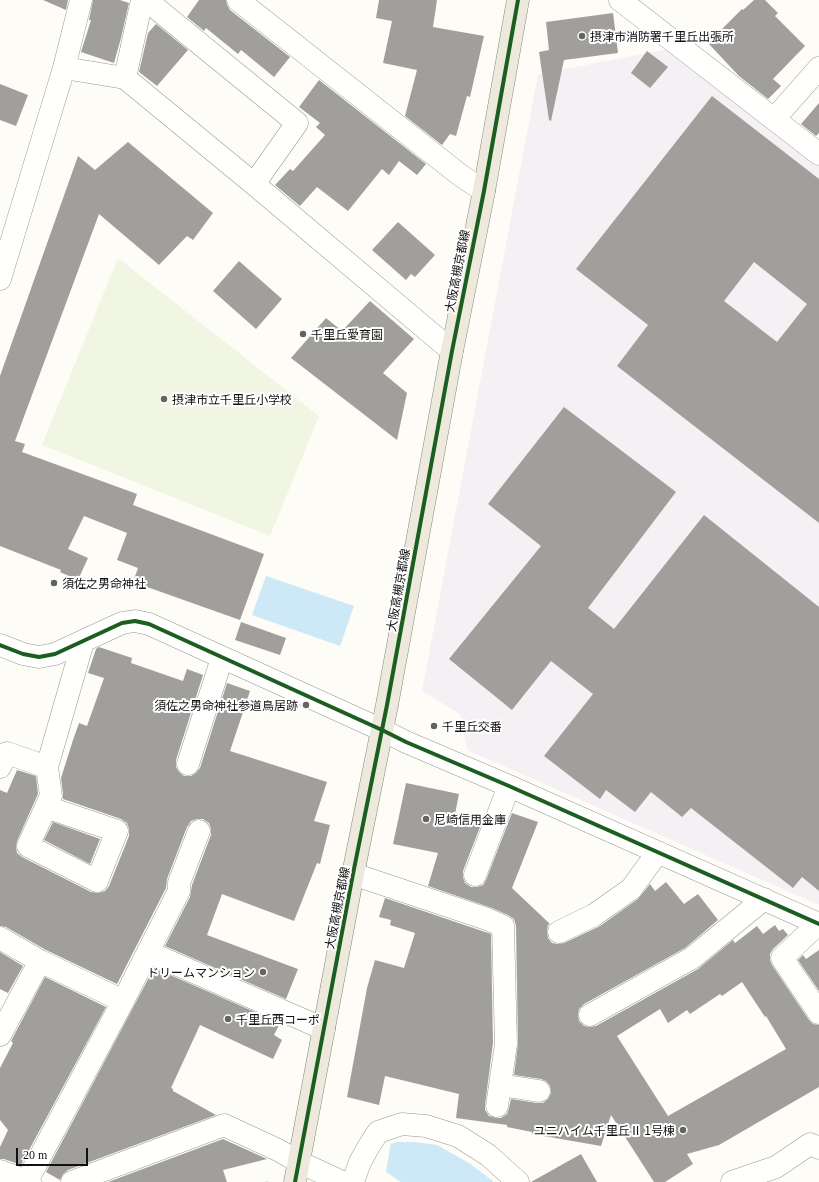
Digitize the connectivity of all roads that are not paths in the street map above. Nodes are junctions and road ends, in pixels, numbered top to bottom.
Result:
1 (81, 0) edge
2 (142, 0) edge
3 (146, 0) edge
4 (238, 0) edge
5 (518, 0) edge
6 (620, 0) edge
7 (64, 68) junction
8 (819, 68) edge
9 (125, 78) junction
10 (774, 119) junction
11 (819, 154) edge
12 (254, 184) junction
13 (484, 191) junction
14 (1, 273) edge
15 (452, 351) junction
16 (83, 642) junction
17 (0, 644) edge
18 (222, 658) junction
19 (382, 730) junction
20 (188, 764) dead end
21 (0, 767) edge
22 (47, 767) junction
23 (509, 786) junction
24 (46, 807) dead end
25 (199, 830) dead end
26 (658, 852) junction
27 (353, 874) junction
28 (475, 875) dead end
29 (764, 899) junction
30 (819, 924) edge
31 (560, 932) dead end
32 (0, 938) edge
33 (148, 952) junction
34 (40, 961) junction
35 (123, 1001) junction
36 (819, 1013) edge
37 (590, 1015) dead end
38 (324, 1029) junction
39 (0, 1035) edge
40 (500, 1085) junction
41 (539, 1091) dead end
42 (497, 1106) dead end
43 (819, 1148) edge
44 (298, 1166) edge
45 (0, 1171) edge
46 (28, 1182) edge
47 (72, 1182) edge
48 (342, 1182) edge
49 (353, 1182) edge
50 (518, 1182) edge
51 (732, 1182) edge

1 - 7 street
2 - 9 street
3 - 12 street
4 - 13 street
5 - 13 main road, 大阪高槻京都線
6 - 10 street
7 - 9 street
7 - 14 street
8 - 10 street
9 - 12 street
10 - 11 street
12 - 15 street
13 - 15 main road, 大阪高槻京都線
15 - 19 main road, 大阪高槻京都線
16 - 17 street
16 - 18 street
16 - 22 street
18 - 19 street
18 - 20 street
19 - 23 street
19 - 27 main road, 大阪高槻京都線
21 - 22 street
22 - 24 street
23 - 26 street
23 - 28 street
25 - 33 street
26 - 29 street
26 - 31 street
27 - 38 main road, 大阪高槻京都線
27 - 40 street
29 - 30 street
29 - 37 street
30 - 36 street
32 - 34 street
33 - 35 street
33 - 38 street
34 - 35 street
34 - 39 street
35 - 46 street
38 - 44 main road, 大阪高槻京都線
40 - 41 street
40 - 42 street
43 - 51 street
44 - 47 street
44 - 48 street
45 - 46 street
49 - 50 street

